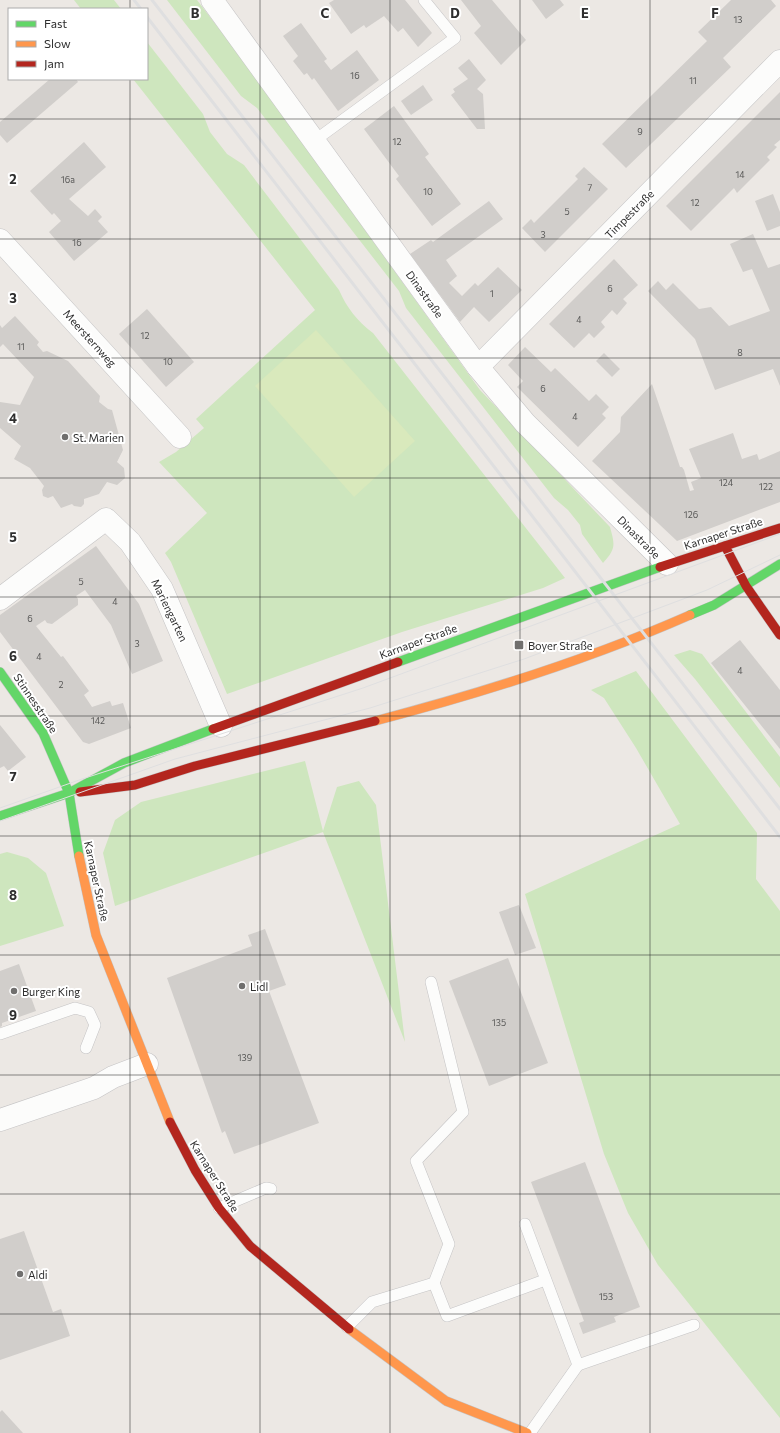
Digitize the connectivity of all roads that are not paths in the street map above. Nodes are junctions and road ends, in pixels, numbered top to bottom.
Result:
1 (212, 0) edge
2 (424, 0) edge
3 (780, 61) edge
4 (314, 141) junction
5 (0, 240) edge
6 (478, 367) junction
7 (183, 440) dead end
8 (780, 528) edge
9 (725, 546) junction
10 (666, 564) junction
11 (780, 564) edge
12 (746, 586) junction
13 (0, 599) edge
14 (780, 635) edge
15 (0, 672) edge
16 (221, 726) junction
17 (69, 793) junction
18 (0, 816) edge
19 (431, 982) dead end
20 (0, 1034) edge
21 (86, 1048) dead end
22 (147, 1064) junction
23 (0, 1120) edge
24 (271, 1189) dead end
25 (219, 1208) junction
26 (525, 1224) dead end
27 (545, 1280) junction
28 (434, 1283) junction
29 (694, 1325) dead end
30 (347, 1327) junction
31 (578, 1365) junction
32 (527, 1433) edge
33 (530, 1433) edge

1 - 4 street, Dinastraße
2 - 4 lane
3 - 6 street, Timpestraße
4 - 6 street, Dinastraße
5 - 7 street, Meersternweg
6 - 10 street, Dinastraße
8 - 9 main road, Karnaper Straße
9 - 10 main road, Karnaper Straße
9 - 12 main road
10 - 16 main road, Karnaper Straße
11 - 12 main road, Karnaper Straße
12 - 14 main road
12 - 17 main road, Karnaper Straße
13 - 16 street, Mariengarten
15 - 17 main road, Stinnesstraße
16 - 17 main road, Karnaper Straße
17 - 18 main road, Karnaper Straße
17 - 22 main road, Karnaper Straße
19 - 28 lane
20 - 21 lane
22 - 23 street
22 - 25 main road, Karnaper Straße
24 - 25 lane
25 - 30 main road, Karnaper Straße
26 - 27 lane
27 - 28 lane
27 - 31 lane
28 - 30 lane
29 - 31 lane
30 - 32 main road, Karnaper Straße
31 - 33 lane

